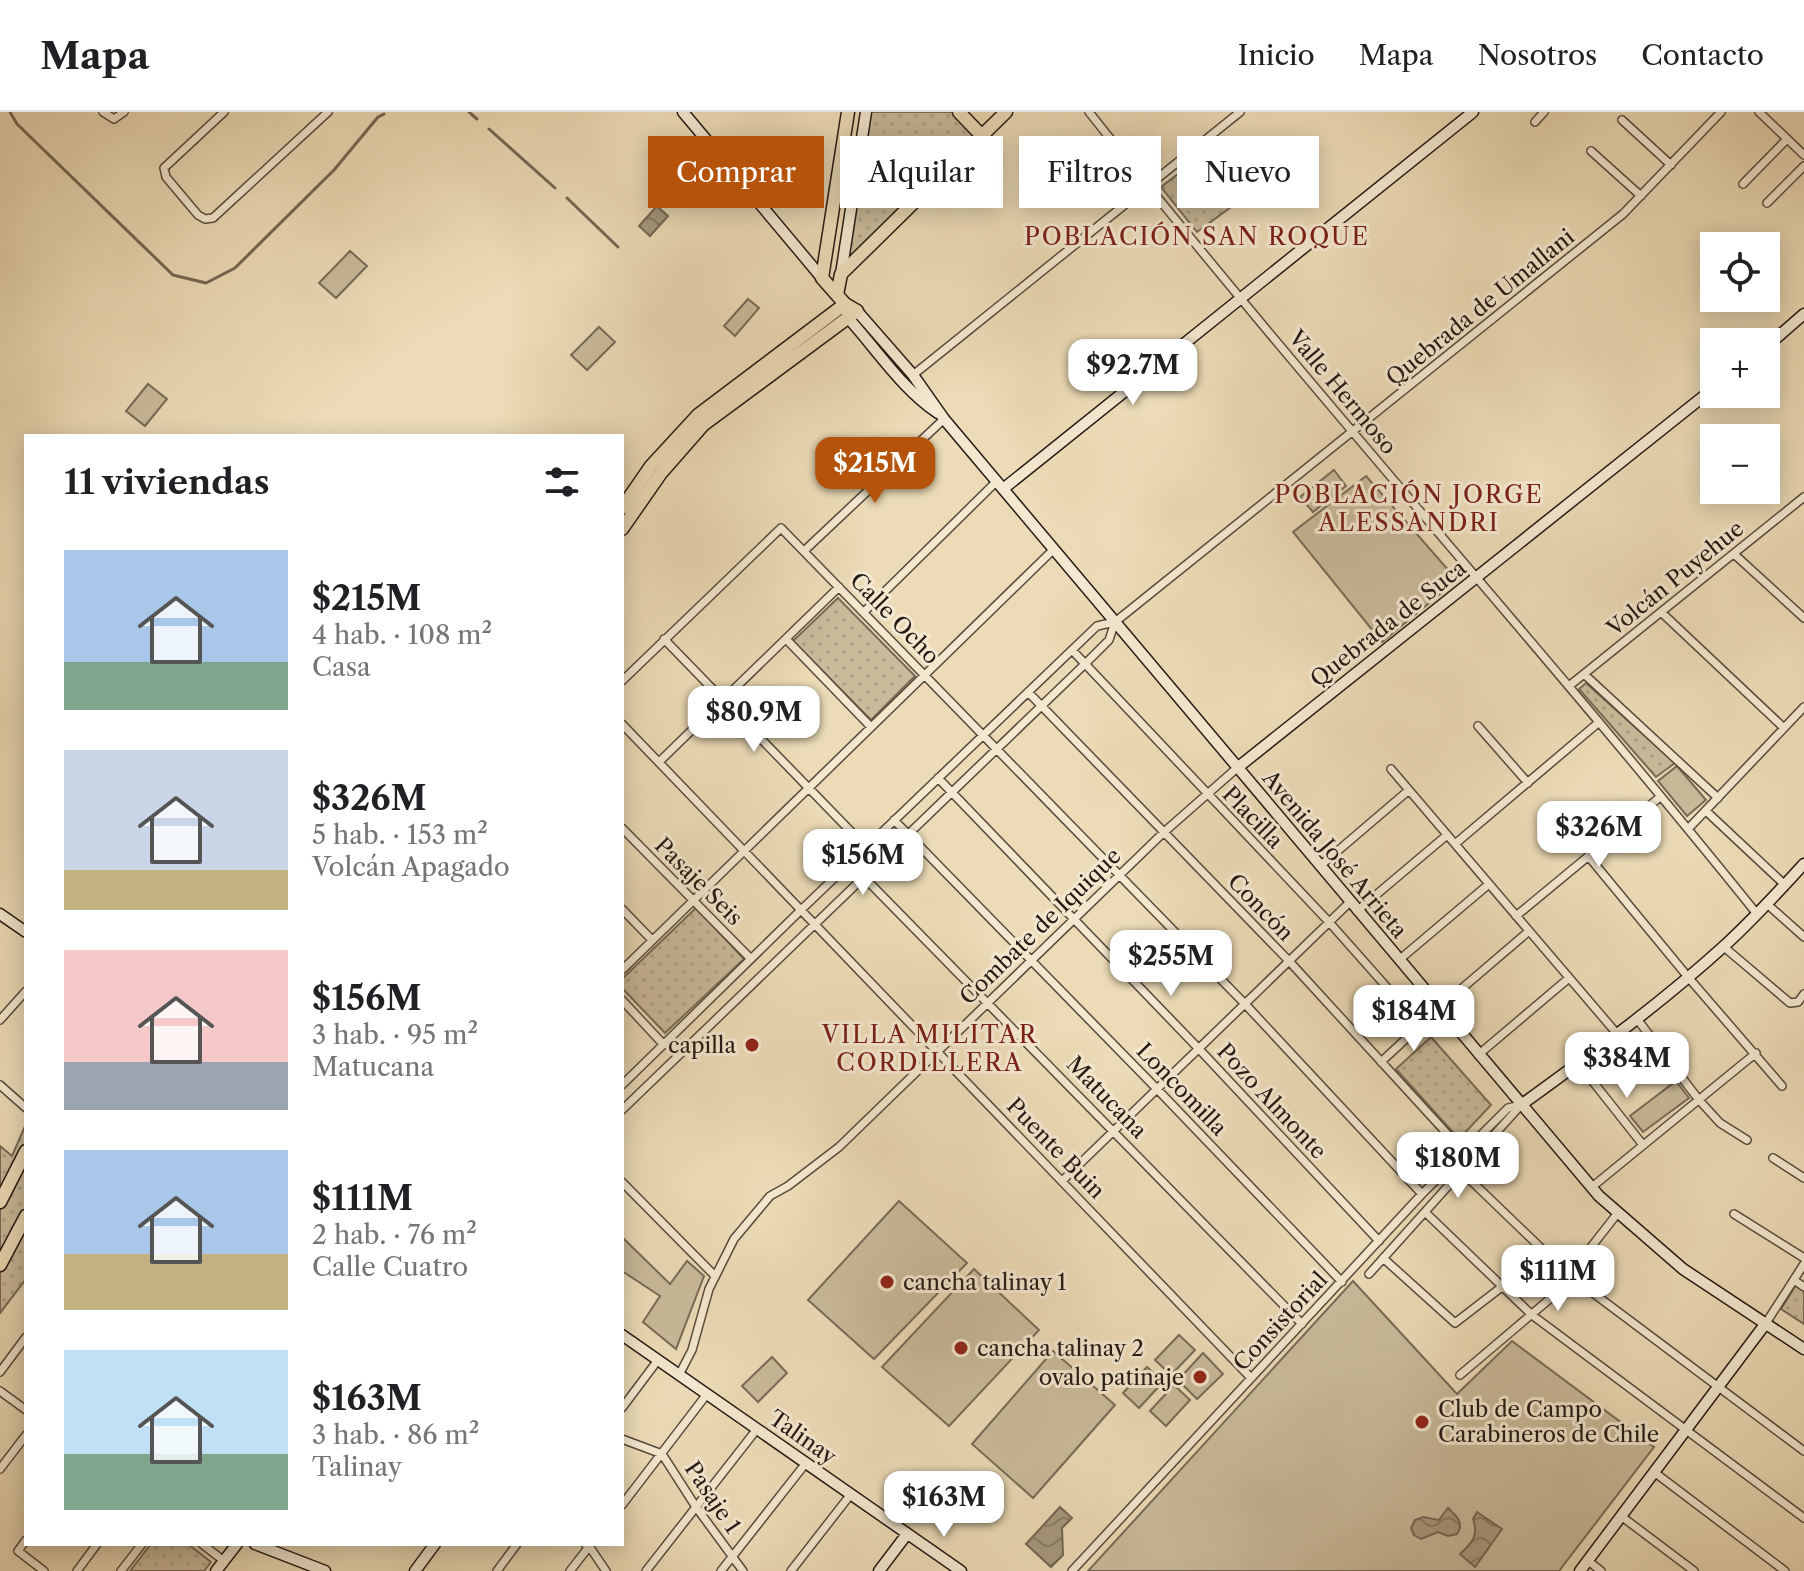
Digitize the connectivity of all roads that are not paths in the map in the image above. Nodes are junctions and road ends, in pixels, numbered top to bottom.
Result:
1 (103, 112) edge
2 (124, 112) edge
3 (224, 112) edge
4 (328, 112) edge
5 (683, 112) edge
6 (848, 112) edge
7 (866, 112) edge
8 (959, 112) edge
9 (1006, 112) edge
10 (1089, 112) edge
11 (1240, 112) edge
12 (1473, 112) edge
13 (1544, 112) edge
14 (1721, 112) edge
15 (1759, 112) edge
16 (1622, 120) dead end
17 (1535, 122) dead end
18 (982, 136) joint
19 (1108, 136) edge
20 (1787, 139) junction
21 (1591, 151) dead end
22 (1804, 155) edge
23 (1671, 165) junction
24 (1804, 166) edge
25 (1161, 176) edge
26 (1743, 184) dead end
27 (1641, 196) junction
28 (1161, 202) edge
29 (1767, 203) dead end
30 (908, 208) edge
31 (1121, 208) edge
32 (841, 274) junction
33 (822, 278) junction
34 (1241, 299) junction
35 (841, 300) junction
36 (1804, 314) edge
37 (853, 315) junction
38 (1780, 335) edge
39 (913, 375) junction
40 (1700, 399) edge
41 (942, 416) junction
42 (1353, 432) junction
43 (1000, 485) junction
44 (1804, 497) edge
45 (624, 505) edge
46 (624, 526) edge
47 (1054, 549) junction
48 (804, 551) junction
49 (1734, 554) junction
50 (1476, 578) junction
51 (839, 587) junction
52 (864, 612) junction
53 (1661, 612) junction
54 (1804, 618) edge
55 (1115, 622) junction
56 (664, 639) junction
57 (786, 639) junction
58 (1072, 650) junction
59 (1085, 664) junction
60 (1584, 674) junction
61 (925, 675) junction
62 (624, 679) edge
63 (1569, 686) junction
64 (1028, 692) junction
65 (723, 700) junction
66 (1041, 706) junction
67 (1804, 707) edge
68 (1598, 723) junction
69 (1478, 726) dead end
70 (624, 727) edge
71 (871, 727) junction
72 (1784, 728) junction
73 (984, 734) junction
74 (997, 748) junction
75 (660, 761) junction
76 (1237, 768) junction
77 (1391, 769) dead end
78 (938, 778) junction
79 (1528, 783) junction
80 (809, 788) junction
81 (1409, 790) junction
82 (951, 792) junction
83 (1205, 793) junction
84 (1660, 797) junction
85 (1718, 798) junction
86 (1706, 811) junction
87 (894, 820) junction
88 (1688, 829) junction
89 (624, 830) edge
90 (908, 833) junction
91 (1163, 833) junction
92 (1447, 835) junction
93 (1455, 844) junction
94 (866, 847) junction
95 (745, 850) junction
96 (1589, 857) junction
97 (850, 863) junction
98 (1804, 864) edge
99 (1320, 866) junction
100 (863, 876) junction
101 (1119, 876) junction
102 (1489, 884) junction
103 (1785, 885) junction
104 (693, 901) junction
105 (1767, 904) junction
106 (1354, 906) junction
107 (802, 909) junction
108 (624, 911) edge
109 (0, 914) edge
110 (1757, 914) junction
111 (1516, 916) junction
112 (1073, 920) junction
113 (815, 922) junction
114 (1329, 922) junction
115 (24, 931) edge
116 (1529, 931) junction
117 (1804, 937) edge
118 (652, 940) junction
119 (1724, 947) junction
120 (750, 958) junction
121 (1399, 960) junction
122 (1031, 961) junction
123 (1289, 961) junction
124 (624, 968) edge
125 (1688, 977) junction
126 (1569, 978) junction
127 (24, 993) edge
128 (1804, 994) edge
129 (988, 1001) junction
130 (624, 1002) edge
131 (1245, 1004) junction
132 (1439, 1008) junction
133 (1407, 1010) dead end
134 (1637, 1019) junction
135 (0, 1020) edge
136 (1618, 1035) junction
137 (664, 1045) junction
138 (937, 1049) junction
139 (1199, 1049) junction
140 (1756, 1053) junction
141 (1478, 1055) junction
142 (1381, 1062) junction
143 (1579, 1064) junction
144 (624, 1083) edge
145 (0, 1085) edge
146 (1782, 1086) dead end
147 (1157, 1089) junction
148 (1699, 1100) junction
149 (1521, 1105) junction
150 (24, 1106) edge
151 (624, 1108) edge
152 (1114, 1130) junction
153 (1747, 1140) dead end
154 (1643, 1145) junction
155 (1463, 1151) junction
156 (24, 1155) edge
157 (1773, 1158) dead end
158 (1462, 1172) junction
159 (1804, 1178) edge
160 (1062, 1181) junction
161 (624, 1184) edge
162 (1592, 1187) junction
163 (1422, 1194) junction
164 (0, 1202) edge
165 (1426, 1213) junction
166 (1617, 1214) junction
167 (1734, 1214) dead end
168 (24, 1220) edge
169 (1379, 1241) junction
170 (1383, 1258) junction
171 (1804, 1261) edge
172 (0, 1265) edge
173 (1369, 1274) dead end
174 (714, 1275) junction
175 (1569, 1275) junction
176 (1794, 1280) junction
177 (1342, 1282) junction
178 (1503, 1286) junction
179 (1804, 1287) edge
180 (1532, 1315) junction
181 (1766, 1323) junction
182 (1302, 1324) junction
183 (624, 1336) edge
184 (24, 1340) edge
185 (1804, 1349) edge
186 (658, 1360) junction
187 (0, 1372) edge
188 (679, 1375) junction
189 (1460, 1375) dead end
190 (1251, 1378) junction
191 (1718, 1387) junction
192 (0, 1391) edge
193 (707, 1394) junction
194 (624, 1405) edge
195 (24, 1409) edge
196 (757, 1429) junction
197 (1685, 1430) junction
198 (24, 1438) edge
199 (624, 1440) edge
200 (1804, 1451) edge
201 (662, 1454) junction
202 (806, 1463) junction
203 (0, 1469) edge
204 (1654, 1472) junction
205 (851, 1494) junction
206 (624, 1502) edge
207 (696, 1507) junction
208 (1621, 1516) junction
209 (1804, 1518) edge
210 (907, 1534) junction
211 (24, 1543) edge
212 (96, 1546) edge
213 (140, 1546) edge
214 (205, 1546) edge
215 (235, 1546) edge
216 (259, 1546) edge
217 (434, 1546) edge
218 (516, 1546) edge
219 (587, 1546) edge
220 (589, 1546) edge
221 (732, 1557) junction
222 (1587, 1560) junction
223 (224, 1561) junction
224 (311, 1569) edge
225 (44, 1571) edge
226 (77, 1571) edge
227 (121, 1571) edge
228 (216, 1571) edge
229 (325, 1571) edge
230 (415, 1571) edge
231 (497, 1571) edge
232 (570, 1571) edge
233 (606, 1571) edge
234 (646, 1571) edge
235 (721, 1571) edge
236 (743, 1571) edge
237 (791, 1571) edge
238 (879, 1571) edge
239 (959, 1571) edge
240 (1072, 1571) edge
241 (1580, 1571) edge
242 (1601, 1571) edge
243 (1694, 1571) edge
244 (1785, 1571) edge

1 - 2 street
3 - 4 street
5 - 33 street, Avenida José Arrieta
6 - 33 main road
7 - 32 street
8 - 18 main road
9 - 18 main road
10 - 19 street, Valle Hermoso
11 - 25 street
12 - 34 street
13 - 17 street
14 - 23 street, Quebrada de Umallani
15 - 20 street
16 - 23 street
20 - 22 street
20 - 26 street
21 - 27 street
23 - 27 street, Quebrada de Umallani
24 - 29 street
27 - 42 street, Quebrada de Umallani
28 - 34 street, Valle Hermoso
30 - 32 main road
31 - 39 street
32 - 35 main road
33 - 35 main road, Avenida José Arrieta
34 - 42 street, Valle Hermoso
34 - 43 street
35 - 37 main road, Avenida José Arrieta
35 - 45 main road
36 - 38 street
37 - 39 street, Avenida José Arrieta
37 - 41 street, Avenida José Arrieta
37 - 46 main road
39 - 41 street, Avenida José Arrieta
40 - 50 street, Quebrada de Suca
41 - 43 street, Avenida José Arrieta
41 - 48 street
42 - 50 street, Valle Hermoso
42 - 55 street, Quebrada de Umallani
43 - 47 street, Avenida José Arrieta
43 - 52 street
44 - 49 street, Volcán Puyehue
47 - 55 street, Avenida José Arrieta
47 - 61 street
48 - 51 street, Calle Ocho
48 - 56 street, Calle Ocho
49 - 53 street, Volcán Puyehue
49 - 54 street
50 - 63 street, Valle Hermoso
50 - 76 street, Quebrada de Suca
51 - 52 street, Calle Ocho
51 - 57 street
52 - 61 street, Calle Ocho
53 - 60 street, Volcán Puyehue
53 - 72 street
55 - 58 street
55 - 59 street
55 - 76 street, Avenida José Arrieta
56 - 62 street
56 - 65 street
57 - 65 street
57 - 71 street
58 - 59 street, Placilla
58 - 64 street
59 - 66 street
59 - 83 street, Placilla
60 - 63 street, Volcán Puyehue
60 - 85 street
61 - 71 street
61 - 73 street, Calle Ocho
63 - 68 street, Valle Hermoso
64 - 66 street, Concón
64 - 73 street
65 - 75 street
65 - 80 street
66 - 74 street
66 - 91 street, Concón
67 - 72 street
68 - 79 street
68 - 84 street, Valle Hermoso
69 - 79 street
70 - 75 street, Puente Buin
71 - 80 street
72 - 85 street
73 - 74 street, Calle Ocho
73 - 78 street
74 - 82 street
74 - 101 street, Calle Ocho
75 - 95 street, Puente Buin
76 - 83 street, Combate de Iquique
76 - 99 street, Avenida José Arrieta
77 - 81 street
78 - 82 street, Pozo Almonte
78 - 87 street
79 - 93 street
80 - 94 street
80 - 95 street
81 - 92 street
81 - 99 street
82 - 90 street
82 - 112 street, Pozo Almonte
83 - 91 street, Combate de Iquique
83 - 114 street, Placilla
84 - 88 street, Valle Hermoso
84 - 96 street
85 - 86 street
86 - 88 street
86 - 103 street
87 - 90 street, Loncomilla
87 - 94 street
88 - 110 street, Valle Hermoso
89 - 104 street, Pasaje Seis
90 - 100 street
90 - 122 street, Loncomilla
91 - 101 street, Combate de Iquique
91 - 123 street, Concón
92 - 93 street
92 - 106 street
93 - 102 street
94 - 97 street
95 - 104 street
95 - 107 street, Puente Buin
96 - 111 street
96 - 125 street
97 - 100 street, Matucana
97 - 107 street
98 - 103 street
99 - 106 street, Avenida José Arrieta
100 - 113 street
100 - 129 street, Matucana
101 - 112 street, Combate de Iquique
101 - 131 street, Calle Ocho
102 - 111 street
102 - 121 street
103 - 105 street
104 - 118 street
104 - 120 street, Pasaje Seis
105 - 110 street
105 - 117 street
106 - 114 street
106 - 121 street, Avenida José Arrieta
107 - 113 street, Puente Buin
107 - 120 street
108 - 118 street
109 - 115 street
110 - 119 street
111 - 116 street
112 - 122 street, Combate de Iquique
112 - 139 street, Pozo Almonte
113 - 138 street, Puente Buin
113 - 151 street
114 - 123 street
114 - 133 street, Placilla
116 - 126 street
116 - 132 street
118 - 124 street
119 - 125 street
119 - 128 street
120 - 137 street
121 - 132 street, Avenida José Arrieta
122 - 129 street, Combate de Iquique
122 - 147 street, Loncomilla
123 - 131 street
123 - 142 street, Concón
125 - 134 street
125 - 140 street
126 - 136 street
126 - 141 street
127 - 135 street
129 - 138 street, Combate de Iquique
129 - 152 street, Matucana
130 - 137 street
131 - 139 street
131 - 163 street, Calle Ocho
132 - 141 street, Avenida José Arrieta
132 - 142 street
134 - 136 street
134 - 148 street
136 - 143 street
137 - 144 street
138 - 160 street, Puente Buin
138 - 174 street, Combate de Iquique
139 - 147 street
139 - 169 street, Pozo Almonte
140 - 146 street
140 - 148 street
141 - 149 street, Avenida José Arrieta
142 - 155 street, Concón
143 - 149 street
143 - 154 street
145 - 150 street
147 - 152 street
147 - 177 street, Loncomilla
148 - 153 street
148 - 154 street
149 - 155 street, Consistorial
149 - 158 street
149 - 162 street, Avenida José Arrieta
152 - 160 street
152 - 182 street, Matucana
154 - 162 street
155 - 163 street, Consistorial
156 - 164 main road
157 - 159 street
158 - 165 street
158 - 175 street
160 - 190 street, Puente Buin
161 - 174 street
162 - 166 street, Avenida José Arrieta
163 - 169 street, Consistorial
165 - 170 street
165 - 178 street
166 - 175 street
166 - 181 street, Avenida José Arrieta
167 - 171 street
168 - 172 main road
169 - 177 street, Consistorial
170 - 173 street
170 - 178 street
171 - 176 street
174 - 188 street, Combate de Iquique
175 - 180 street
175 - 191 street
176 - 179 street
176 - 181 street
177 - 182 street, Consistorial
178 - 180 street
180 - 189 street
180 - 197 street
181 - 185 street, Avenida José Arrieta
181 - 191 street
182 - 190 street, Consistorial
183 - 186 street, Talinay
184 - 187 street
186 - 188 street, Talinay
186 - 194 street
188 - 193 street, Talinay
190 - 240 street, Consistorial
191 - 197 street
191 - 200 street
192 - 195 street
193 - 196 street, Talinay
193 - 201 street
196 - 202 street, Talinay
196 - 207 street
197 - 204 street
197 - 209 street
198 - 203 street
199 - 201 street, Pasaje 1
201 - 206 street
201 - 207 street, Pasaje 1
202 - 205 street, Talinay
202 - 221 street
204 - 208 street
204 - 244 street
205 - 210 street, Talinay
205 - 237 street
207 - 221 street, Pasaje 1
207 - 234 street
208 - 222 street
208 - 243 street
210 - 238 street
210 - 239 street, Talinay
211 - 225 street
212 - 226 street
213 - 227 street
214 - 223 street
215 - 223 street
216 - 224 street
217 - 230 street
218 - 231 street
219 - 232 street
220 - 233 street
221 - 235 street
221 - 236 street, Pasaje 1
222 - 241 street
222 - 242 street
223 - 228 street
224 - 229 street

